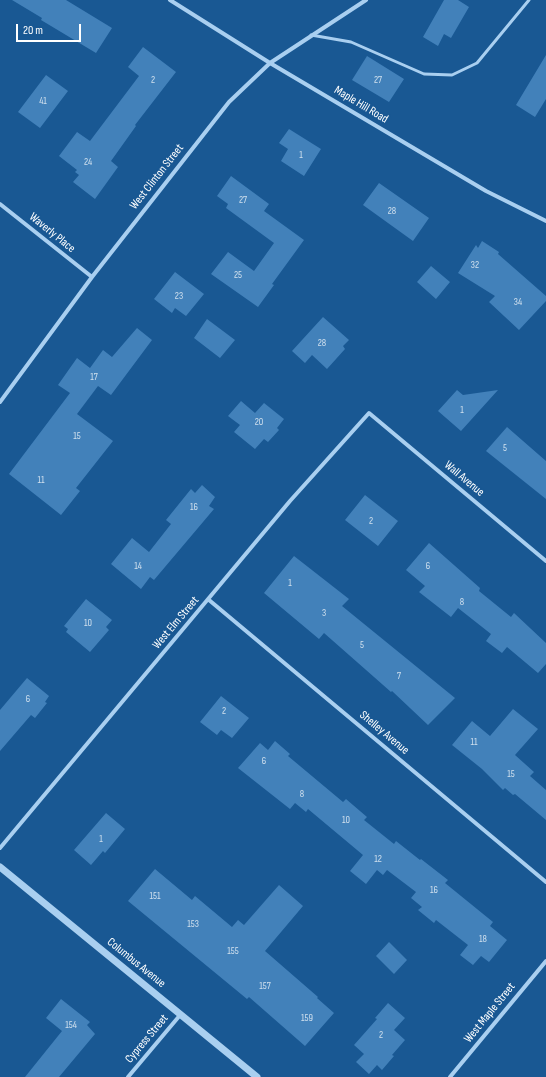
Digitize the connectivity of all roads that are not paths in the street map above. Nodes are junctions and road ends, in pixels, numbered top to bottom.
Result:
1 (170, 0) edge
2 (366, 0) edge
3 (529, 0) edge
4 (311, 36) junction
5 (270, 63) junction
6 (0, 204) edge
7 (546, 221) edge
8 (92, 277) junction
9 (0, 402) edge
10 (369, 413) joint
11 (546, 561) edge
12 (208, 600) junction
13 (0, 848) edge
14 (0, 868) edge
15 (546, 882) edge
16 (546, 961) edge
17 (181, 1014) junction
18 (128, 1077) edge
19 (257, 1077) edge
20 (450, 1077) edge

1 - 5 street, Maple Hill Road
2 - 4 street, West Clinton Street
3 - 4 lane
4 - 5 street, West Clinton Street
5 - 7 street, Maple Hill Road
5 - 8 street, West Clinton Street
6 - 8 street, Waverly Place
8 - 9 street, West Clinton Street
10 - 11 street, Wall Avenue
10 - 12 street, West Elm Street
12 - 13 street, West Elm Street
12 - 15 street, Shelley Avenue
14 - 17 street, Columbus Avenue
16 - 20 street, West Maple Street
17 - 18 street, Cypress Street
17 - 19 street, Columbus Avenue

